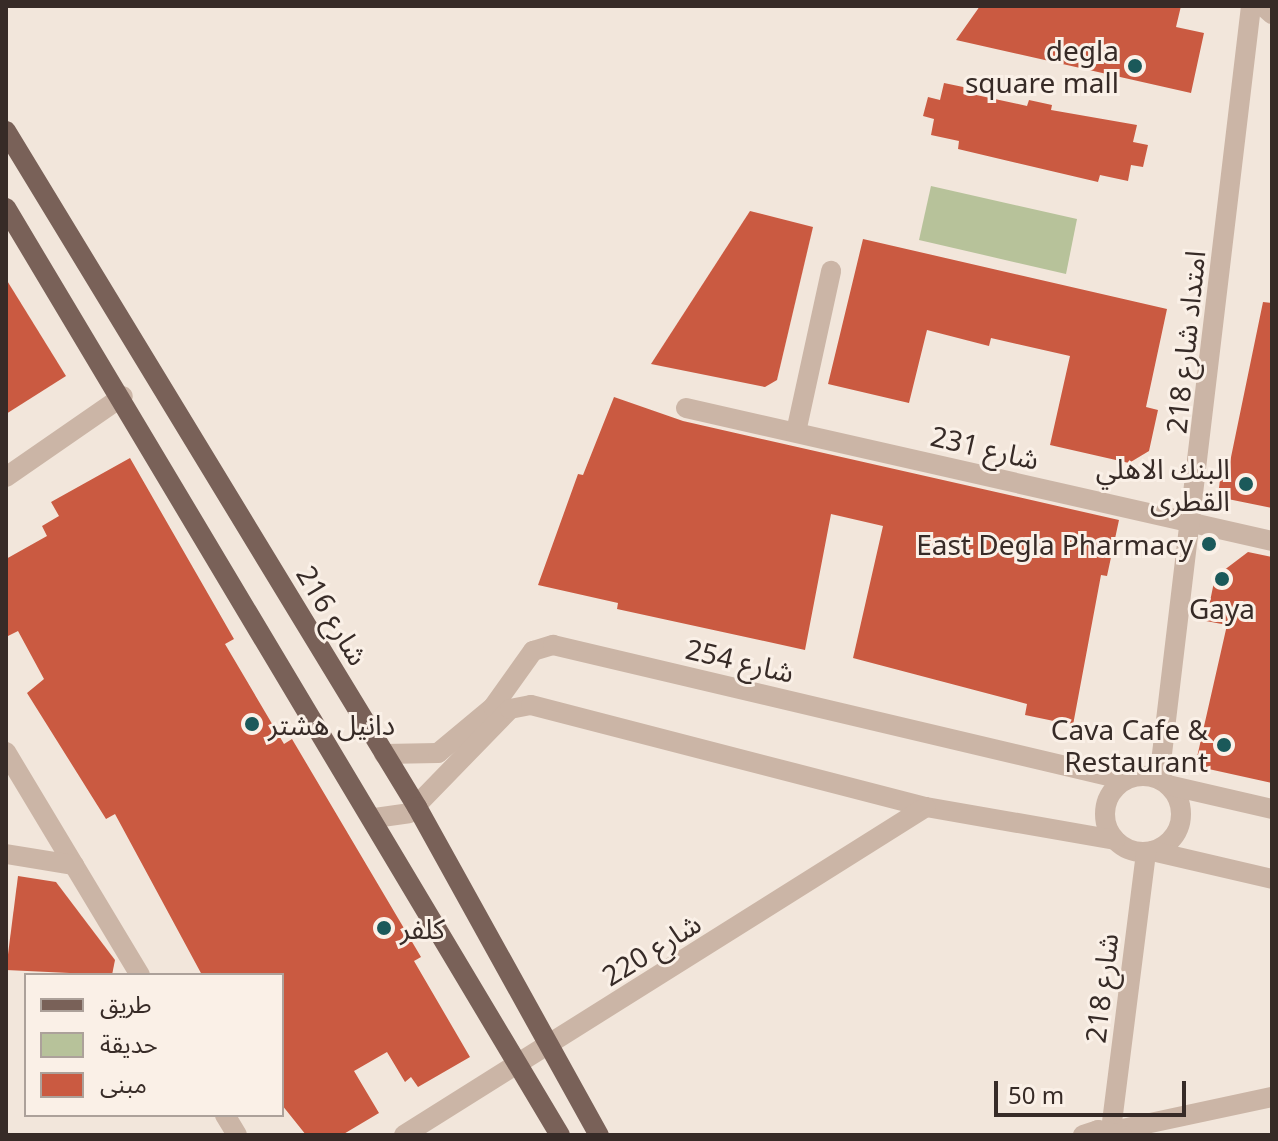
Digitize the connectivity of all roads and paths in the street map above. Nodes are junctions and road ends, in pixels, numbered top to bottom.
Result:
1 (1251, 6) edge
2 (1263, 6) edge
3 (1272, 14) edge
4 (6, 131) edge
5 (6, 208) edge
6 (831, 271) dead end
7 (123, 396) junction
8 (686, 408) dead end
9 (796, 432) junction
10 (6, 477) edge
11 (1192, 524) junction
12 (1272, 541) edge
13 (6, 752) edge
14 (384, 754) junction
15 (1125, 780) junction
16 (1163, 782) junction
17 (417, 807) junction
18 (926, 807) junction
19 (1272, 809) edge
20 (375, 818) junction
21 (1115, 840) junction
22 (1149, 851) junction
23 (6, 854) edge
24 (74, 865) junction
25 (1272, 879) edge
26 (139, 973) edge
27 (547, 1048) junction
28 (520, 1065) junction
29 (1272, 1097) edge
30 (226, 1117) edge
31 (1116, 1132) edge
32 (237, 1135) edge
33 (404, 1135) edge
34 (560, 1135) edge
35 (599, 1135) edge
36 (1083, 1135) edge

1 - 11 street, امتداد شارع 218
2 - 3 street
4 - 14 main road, شارع 216
5 - 7 main road
6 - 9 street
7 - 10 street
7 - 20 main road
8 - 9 street, شارع 231
9 - 11 street, شارع 231
11 - 12 street, شارع 231
11 - 16 street, امتداد شارع 218
13 - 24 street
14 - 15 street, شارع 254
14 - 17 main road, شارع 216
15 - 16 street
15 - 21 street
16 - 19 street
16 - 22 street
17 - 18 street
17 - 20 street
17 - 27 main road, شارع 216
18 - 21 street
18 - 27 street, شارع 220
20 - 28 main road
21 - 22 street
22 - 25 street
22 - 31 street, شارع 218
23 - 24 street
24 - 26 street
27 - 28 street, شارع 220
27 - 35 main road, شارع 216
28 - 33 street, شارع 220
28 - 34 main road
29 - 31 street
30 - 32 street
31 - 36 street

